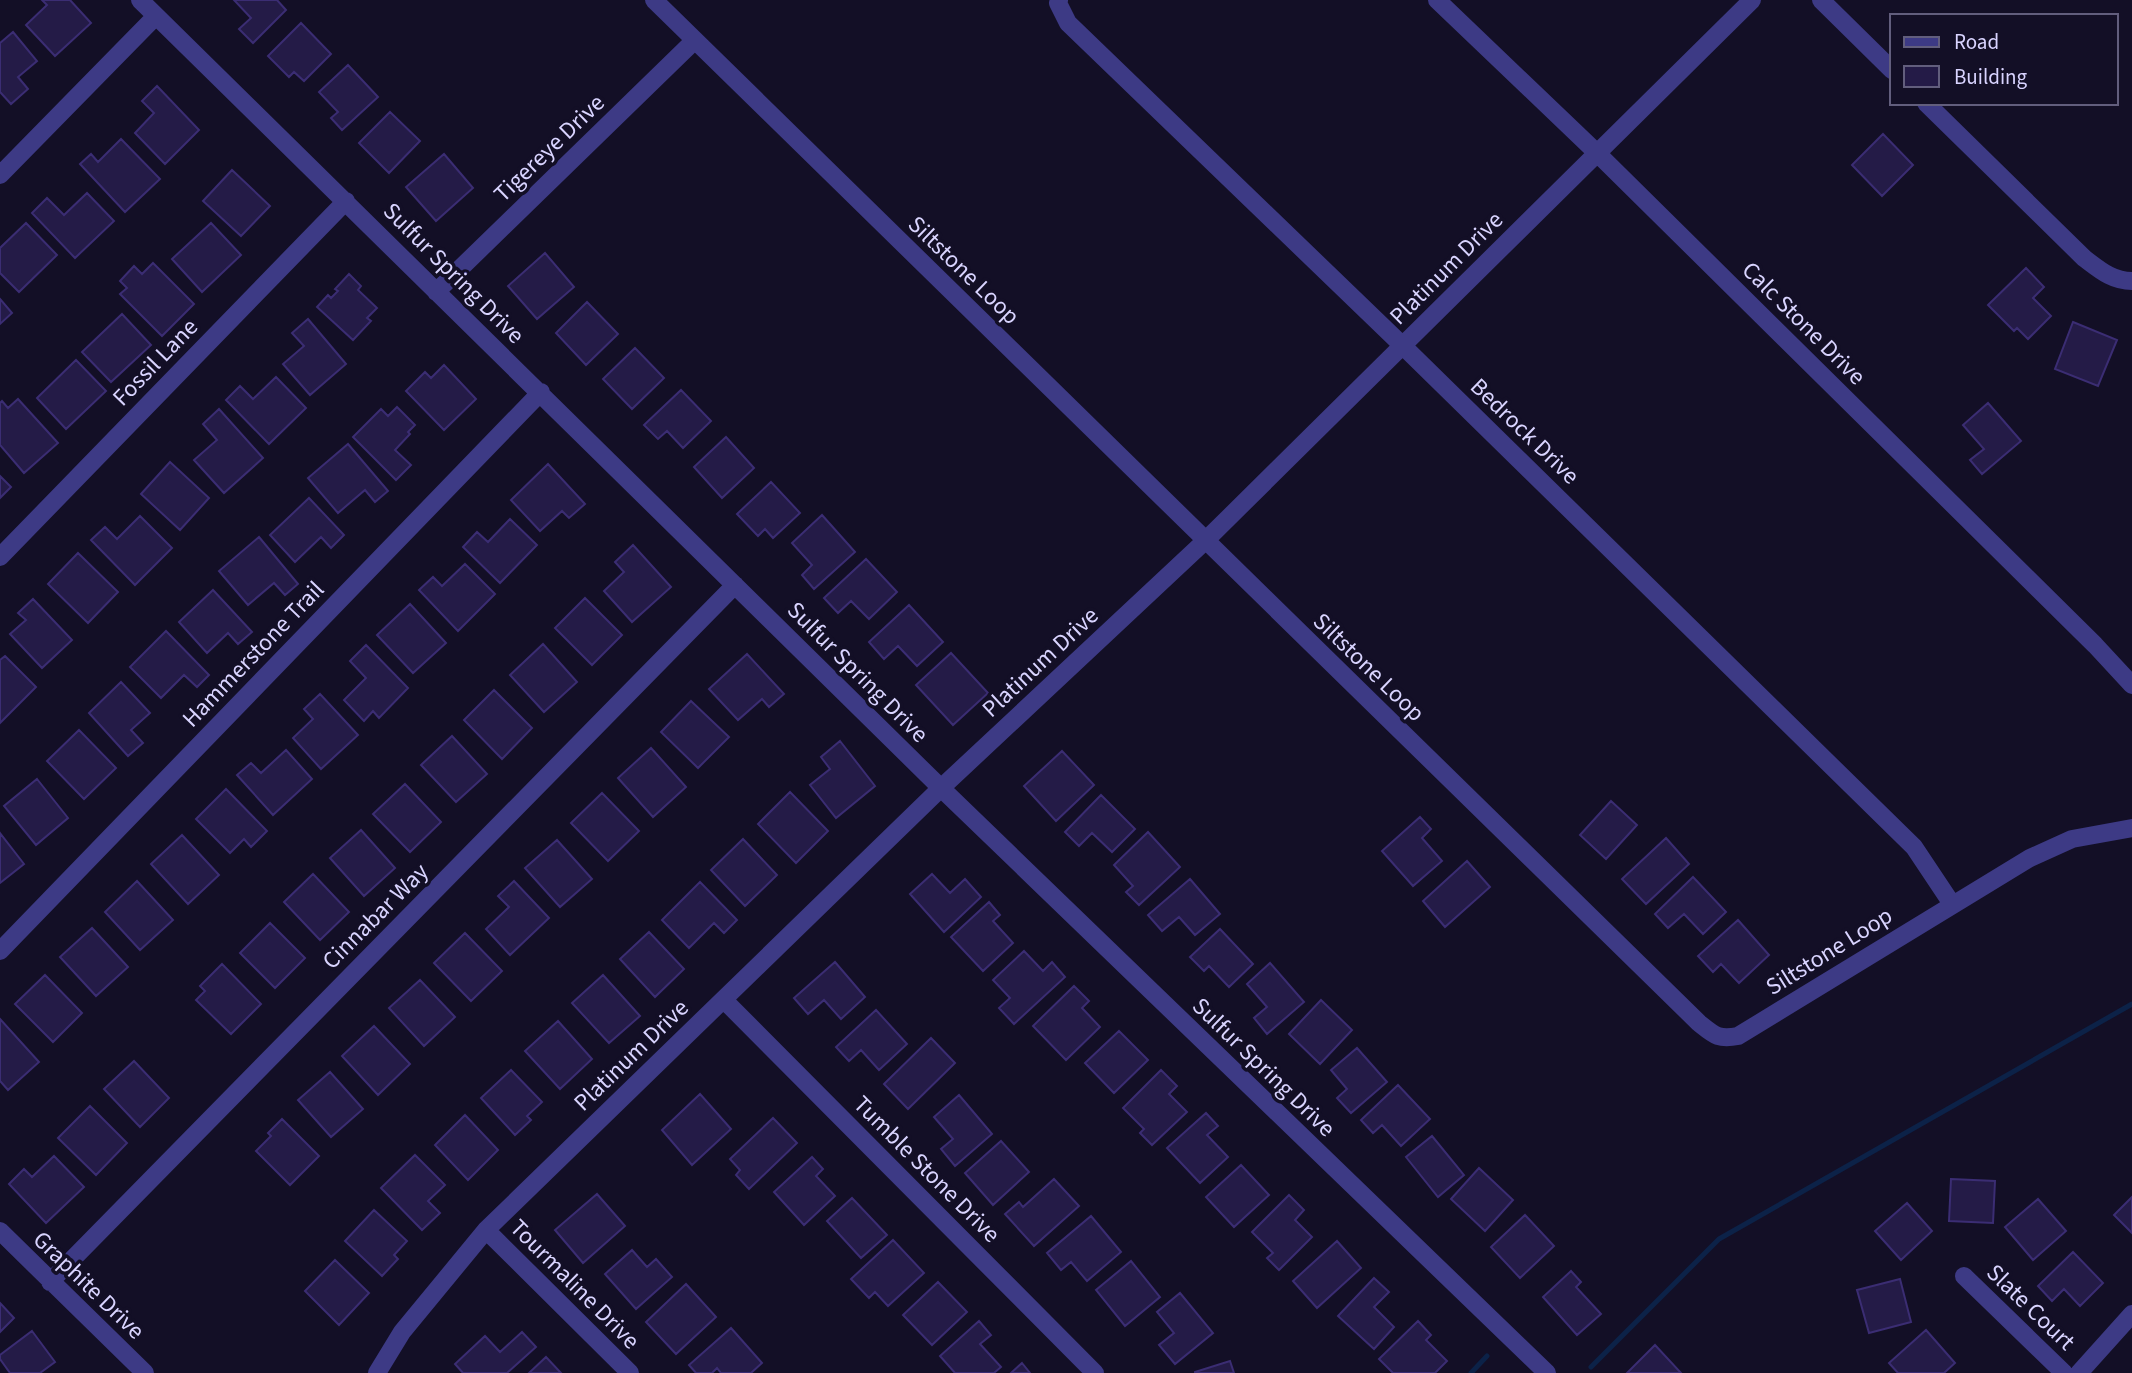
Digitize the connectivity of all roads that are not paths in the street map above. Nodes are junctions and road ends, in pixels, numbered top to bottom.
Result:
1 (140, 0) edge
2 (654, 0) edge
3 (1059, 0) edge
4 (1437, 0) edge
5 (1752, 0) edge
6 (1821, 0) edge
7 (156, 16) junction
8 (695, 40) junction
9 (1890, 68) edge
10 (1928, 105) edge
11 (1596, 152) junction
12 (0, 175) edge
13 (346, 201) junction
14 (2132, 281) edge
15 (436, 292) junction
16 (1402, 346) junction
17 (541, 392) junction
18 (1205, 541) junction
19 (0, 557) edge
20 (735, 585) junction
21 (2132, 685) edge
22 (941, 788) junction
23 (2132, 828) edge
24 (1952, 904) junction
25 (0, 951) edge
26 (724, 1000) junction
27 (486, 1230) junction
28 (0, 1231) edge
29 (1964, 1276) dead end
30 (50, 1282) junction
31 (2132, 1314) edge
32 (145, 1373) edge
33 (377, 1373) edge
34 (630, 1373) edge
35 (1094, 1373) edge
36 (1547, 1373) edge
37 (2064, 1373) edge
38 (2079, 1373) edge

1 - 7 street, Sulfur Spring Drive
2 - 8 street, Siltstone Loop
3 - 16 street, Bedrock Drive
4 - 11 street, Calc Stone Drive
5 - 11 street, Platinum Drive
6 - 9 street
7 - 12 street
7 - 13 street, Sulfur Spring Drive
8 - 15 street, Tigereye Drive
8 - 18 street, Siltstone Loop
10 - 14 street
11 - 16 street, Platinum Drive
11 - 21 street, Calc Stone Drive
13 - 15 street, Sulfur Spring Drive
13 - 19 street, Fossil Lane
15 - 17 street, Sulfur Spring Drive
16 - 18 street, Platinum Drive
16 - 24 street, Bedrock Drive
17 - 20 street, Sulfur Spring Drive
17 - 25 street, Hammerstone Trail
18 - 22 street, Platinum Drive
18 - 24 street, Siltstone Loop
20 - 22 street, Sulfur Spring Drive
20 - 30 street, Cinnabar Way
22 - 26 street, Platinum Drive
22 - 36 street, Sulfur Spring Drive
23 - 24 street, Siltstone Loop
26 - 27 street, Platinum Drive
26 - 35 street, Tumble Stone Drive
27 - 33 street, Platinum Drive
27 - 34 street, Tourmaline Drive
28 - 30 street, Graphite Drive
29 - 37 street, Slate Court
30 - 32 street, Graphite Drive
31 - 38 street

